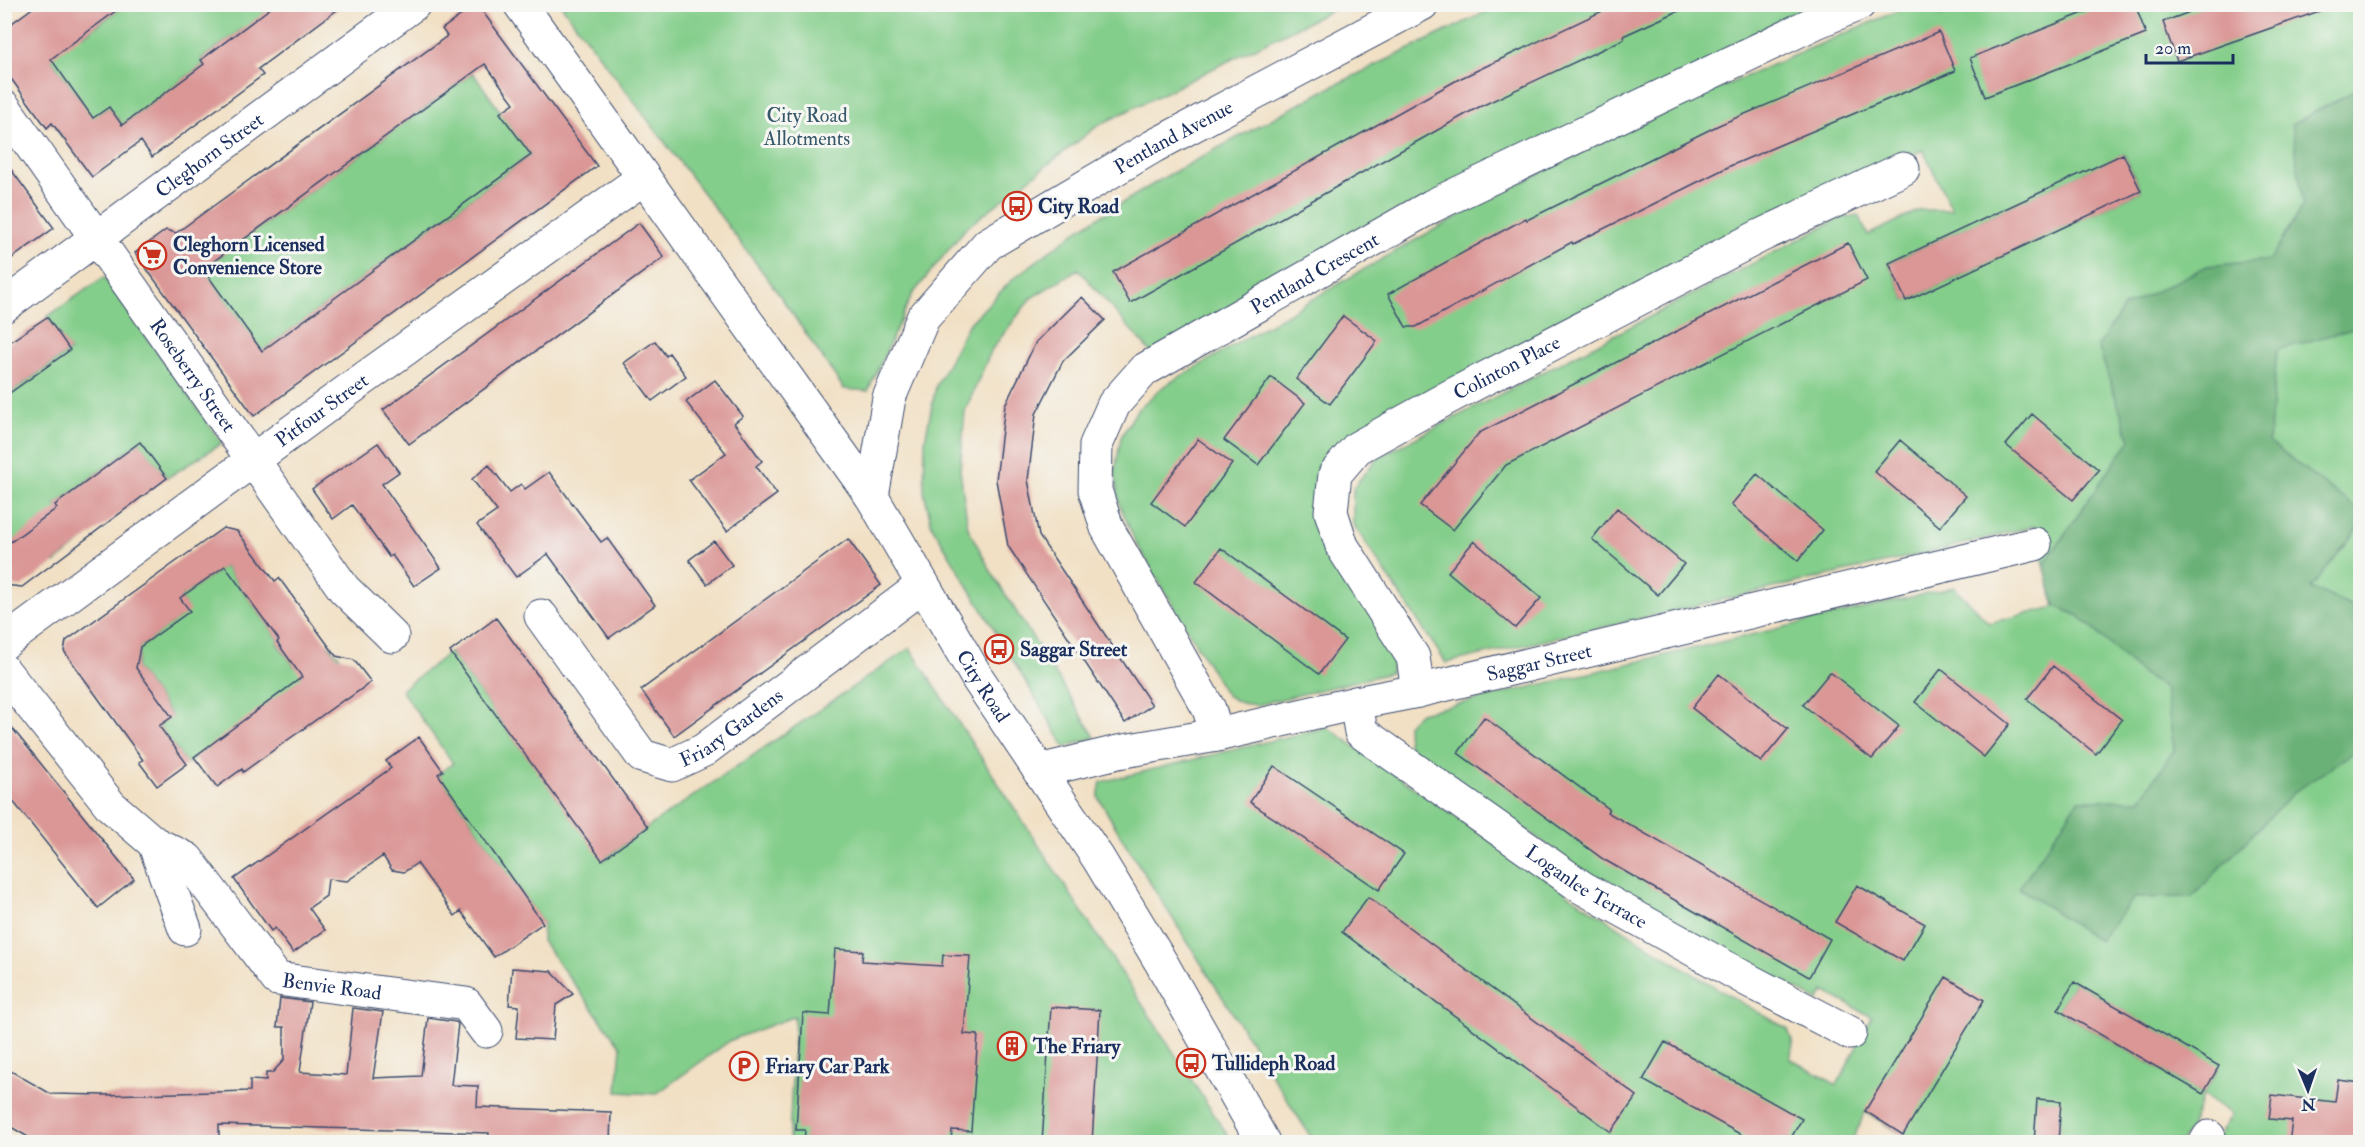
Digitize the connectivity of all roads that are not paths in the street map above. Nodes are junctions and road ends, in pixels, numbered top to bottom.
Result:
1 (414, 4) edge
2 (520, 4) edge
3 (1422, 4) edge
4 (1859, 4) edge
5 (4, 107) edge
6 (1903, 169) dead end
7 (642, 178) junction
8 (98, 240) junction
9 (4, 306) edge
10 (254, 459) junction
11 (872, 497) junction
12 (2035, 544) dead end
13 (923, 585) junction
14 (541, 616) dead end
15 (392, 636) dead end
16 (4, 643) edge
17 (4, 671) edge
18 (1418, 691) junction
19 (1356, 703) junction
20 (1217, 735) junction
21 (1039, 771) junction
22 (154, 843) junction
23 (185, 929) dead end
24 (486, 1031) dead end
25 (1850, 1033) dead end
26 (1263, 1143) edge

1 - 8 street, Cleghorn Street
2 - 7 street, City Road
3 - 11 street, Pentland Avenue
4 - 20 street, Pentland Crescent
5 - 8 street, Roseberry Street
6 - 18 street, Colinton Place
7 - 10 street, Pitfour Street
7 - 11 street, City Road
8 - 9 street, Cleghorn Street
8 - 10 street, Roseberry Street
10 - 15 street, Roseberry Street
10 - 16 street, Pitfour Street
11 - 13 street, City Road
12 - 18 street, Saggar Street
13 - 14 street, Friary Gardens
13 - 21 street, City Road
17 - 22 street, Benvie Road
18 - 19 street, Saggar Street
19 - 20 street, Saggar Street
19 - 25 street, Loganlee Terrace
20 - 21 street, Saggar Street
21 - 26 street, City Road
22 - 23 street, Benvie Road
22 - 24 street, Benvie Road

